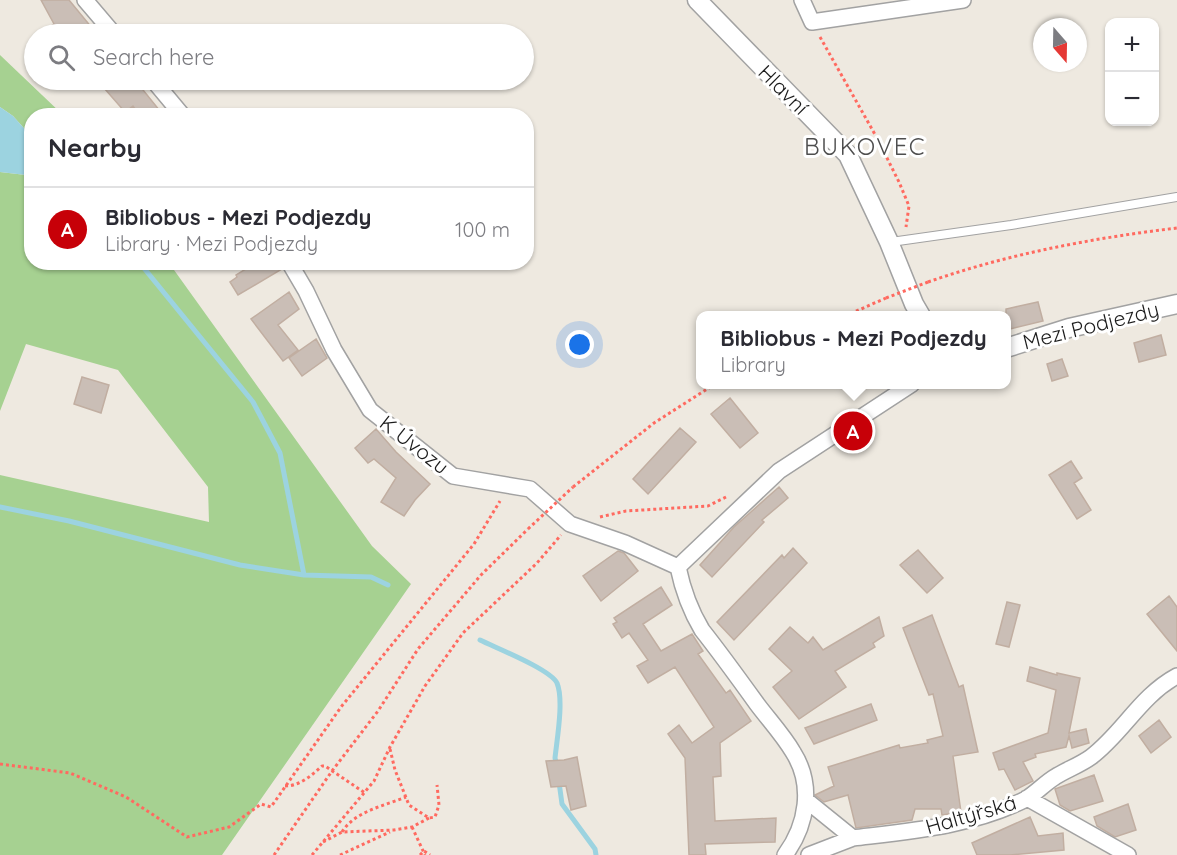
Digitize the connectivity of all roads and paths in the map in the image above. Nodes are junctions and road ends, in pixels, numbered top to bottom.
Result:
1 (85, 0) edge
2 (697, 0) edge
3 (802, 0) edge
4 (963, 0) edge
5 (812, 22) junction
6 (105, 24) edge
7 (161, 90) edge
8 (176, 108) edge
9 (1177, 197) edge
10 (1177, 228) edge
11 (894, 242) junction
12 (294, 270) edge
13 (1177, 304) edge
14 (855, 311) edge
15 (918, 311) edge
16 (1011, 346) edge
17 (707, 389) edge
18 (904, 389) edge
19 (502, 484) junction
20 (728, 496) dead end
21 (570, 524) junction
22 (678, 567) junction
23 (1177, 676) edge
24 (390, 747) junction
25 (0, 764) edge
26 (332, 771) junction
27 (437, 785) dead end
28 (285, 786) junction
29 (364, 794) junction
30 (406, 797) junction
31 (1027, 798) junction
32 (806, 800) junction
33 (429, 818) junction
34 (412, 827) junction
35 (394, 830) junction
36 (342, 832) junction
37 (853, 838) junction
38 (322, 843) junction
39 (425, 853) edge
40 (274, 855) edge
41 (312, 855) edge
42 (340, 855) edge
43 (420, 855) edge
44 (430, 855) edge
45 (785, 855) edge
46 (808, 855) edge
47 (1128, 855) edge

1 - 6 street
2 - 11 street, Hlavní
3 - 5 street
4 - 5 street
5 - 11 path
7 - 8 street
9 - 11 lane
10 - 14 path, bridge
11 - 15 street, Hlavní
12 - 19 street, K Úvozu
13 - 16 street, Mezi Podjezdy
17 - 26 path, bridge
18 - 22 street
19 - 21 street, K Úvozu
19 - 28 path
20 - 21 path
21 - 22 street, K Úvozu
21 - 24 path
22 - 32 street
23 - 31 street, Haltýřská
24 - 29 path
24 - 30 path
25 - 28 path
26 - 28 path
26 - 29 path
26 - 40 path
27 - 33 path
29 - 38 path
30 - 33 path
30 - 36 path
31 - 37 street, Haltýřská
31 - 47 street
32 - 37 street
32 - 45 street
33 - 34 path
34 - 35 path
34 - 39 path
35 - 36 path
35 - 42 path
36 - 38 path
37 - 46 street, Haltýřská
38 - 41 path
39 - 43 path
39 - 44 path

